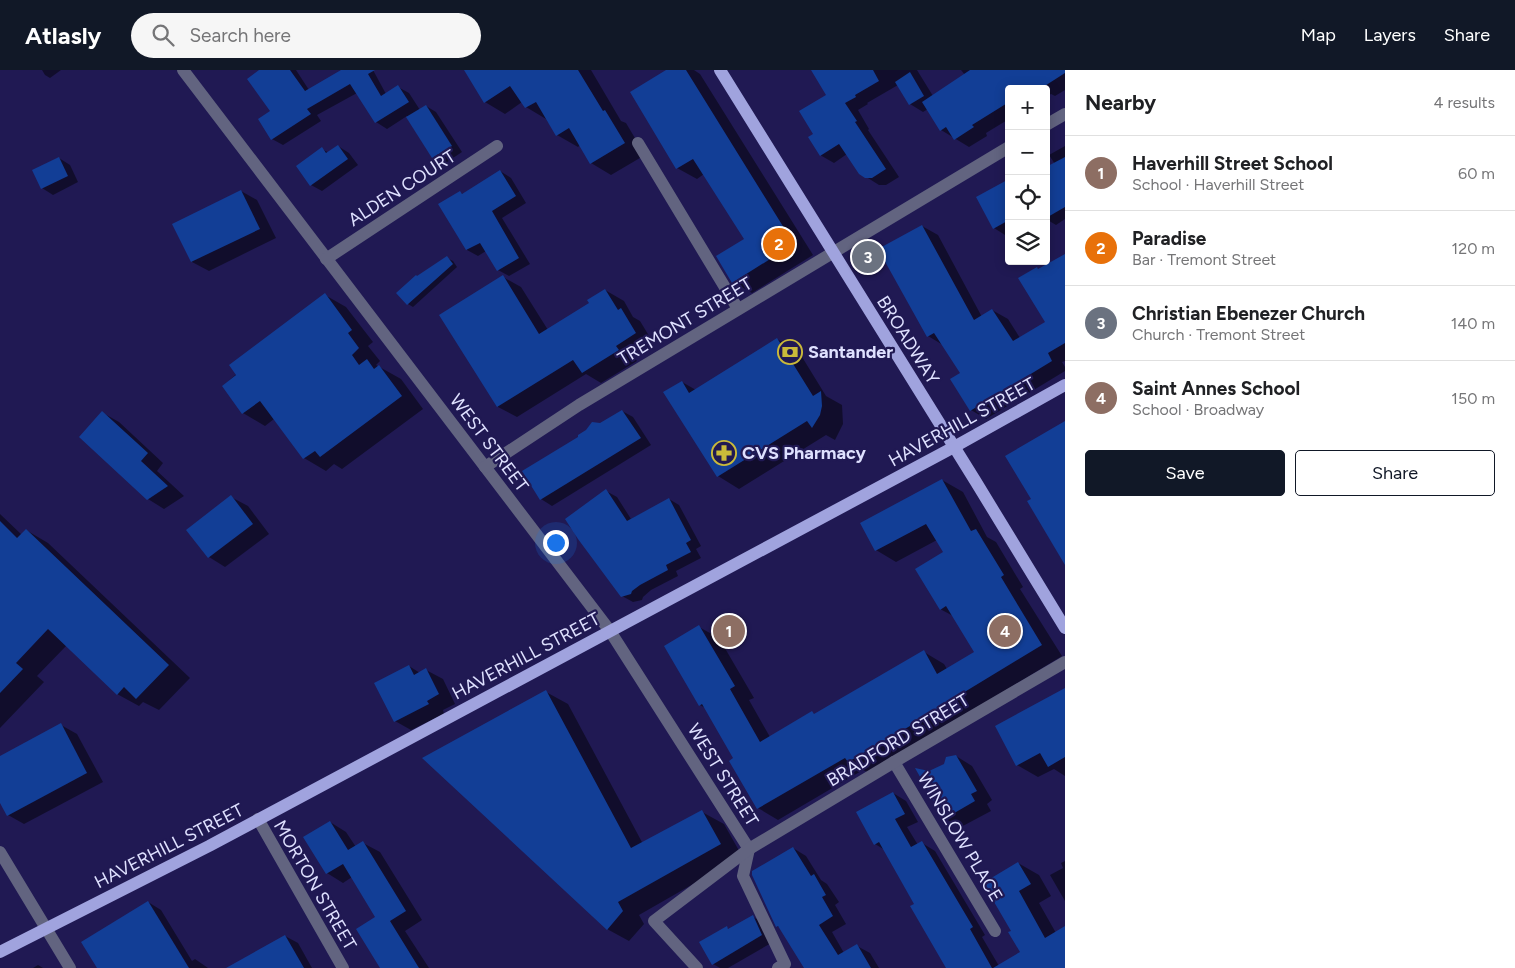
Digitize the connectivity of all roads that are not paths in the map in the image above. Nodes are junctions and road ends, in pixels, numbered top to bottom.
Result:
1 (183, 70) edge
2 (720, 70) edge
3 (1065, 114) edge
4 (1050, 123) edge
5 (638, 143) dead end
6 (497, 146) dead end
7 (1005, 150) edge
8 (834, 252) junction
9 (326, 259) junction
10 (738, 310) junction
11 (1065, 385) edge
12 (954, 447) junction
13 (485, 468) junction
14 (1065, 628) edge
15 (610, 631) junction
16 (1065, 662) edge
17 (894, 762) junction
18 (258, 820) junction
19 (749, 849) junction
20 (0, 852) edge
21 (46, 928) junction
22 (996, 931) dead end
23 (0, 952) edge
24 (781, 966) edge
25 (70, 968) edge
26 (342, 968) edge
27 (697, 968) edge

1 - 9 street, WEST STREET
2 - 8 main road, BROADWAY
3 - 4 street
5 - 10 street
6 - 9 street, ALDEN COURT
7 - 8 street, TREMONT STREET
8 - 10 street, TREMONT STREET
8 - 12 main road, BROADWAY
9 - 13 street, WEST STREET
10 - 13 street, TREMONT STREET
11 - 12 main road, HAVERHILL STREET
12 - 14 main road, BROADWAY
12 - 15 main road, HAVERHILL STREET
13 - 15 street, WEST STREET
15 - 18 main road, HAVERHILL STREET
15 - 19 street, WEST STREET
16 - 17 street, BRADFORD STREET
17 - 19 street, BRADFORD STREET
17 - 22 street, WINSLOW PLACE
18 - 21 main road, HAVERHILL STREET
18 - 26 street, MORTON STREET
19 - 24 street
19 - 27 street, BRADFORD STREET
20 - 21 street
21 - 23 main road, HAVERHILL STREET
21 - 25 street

